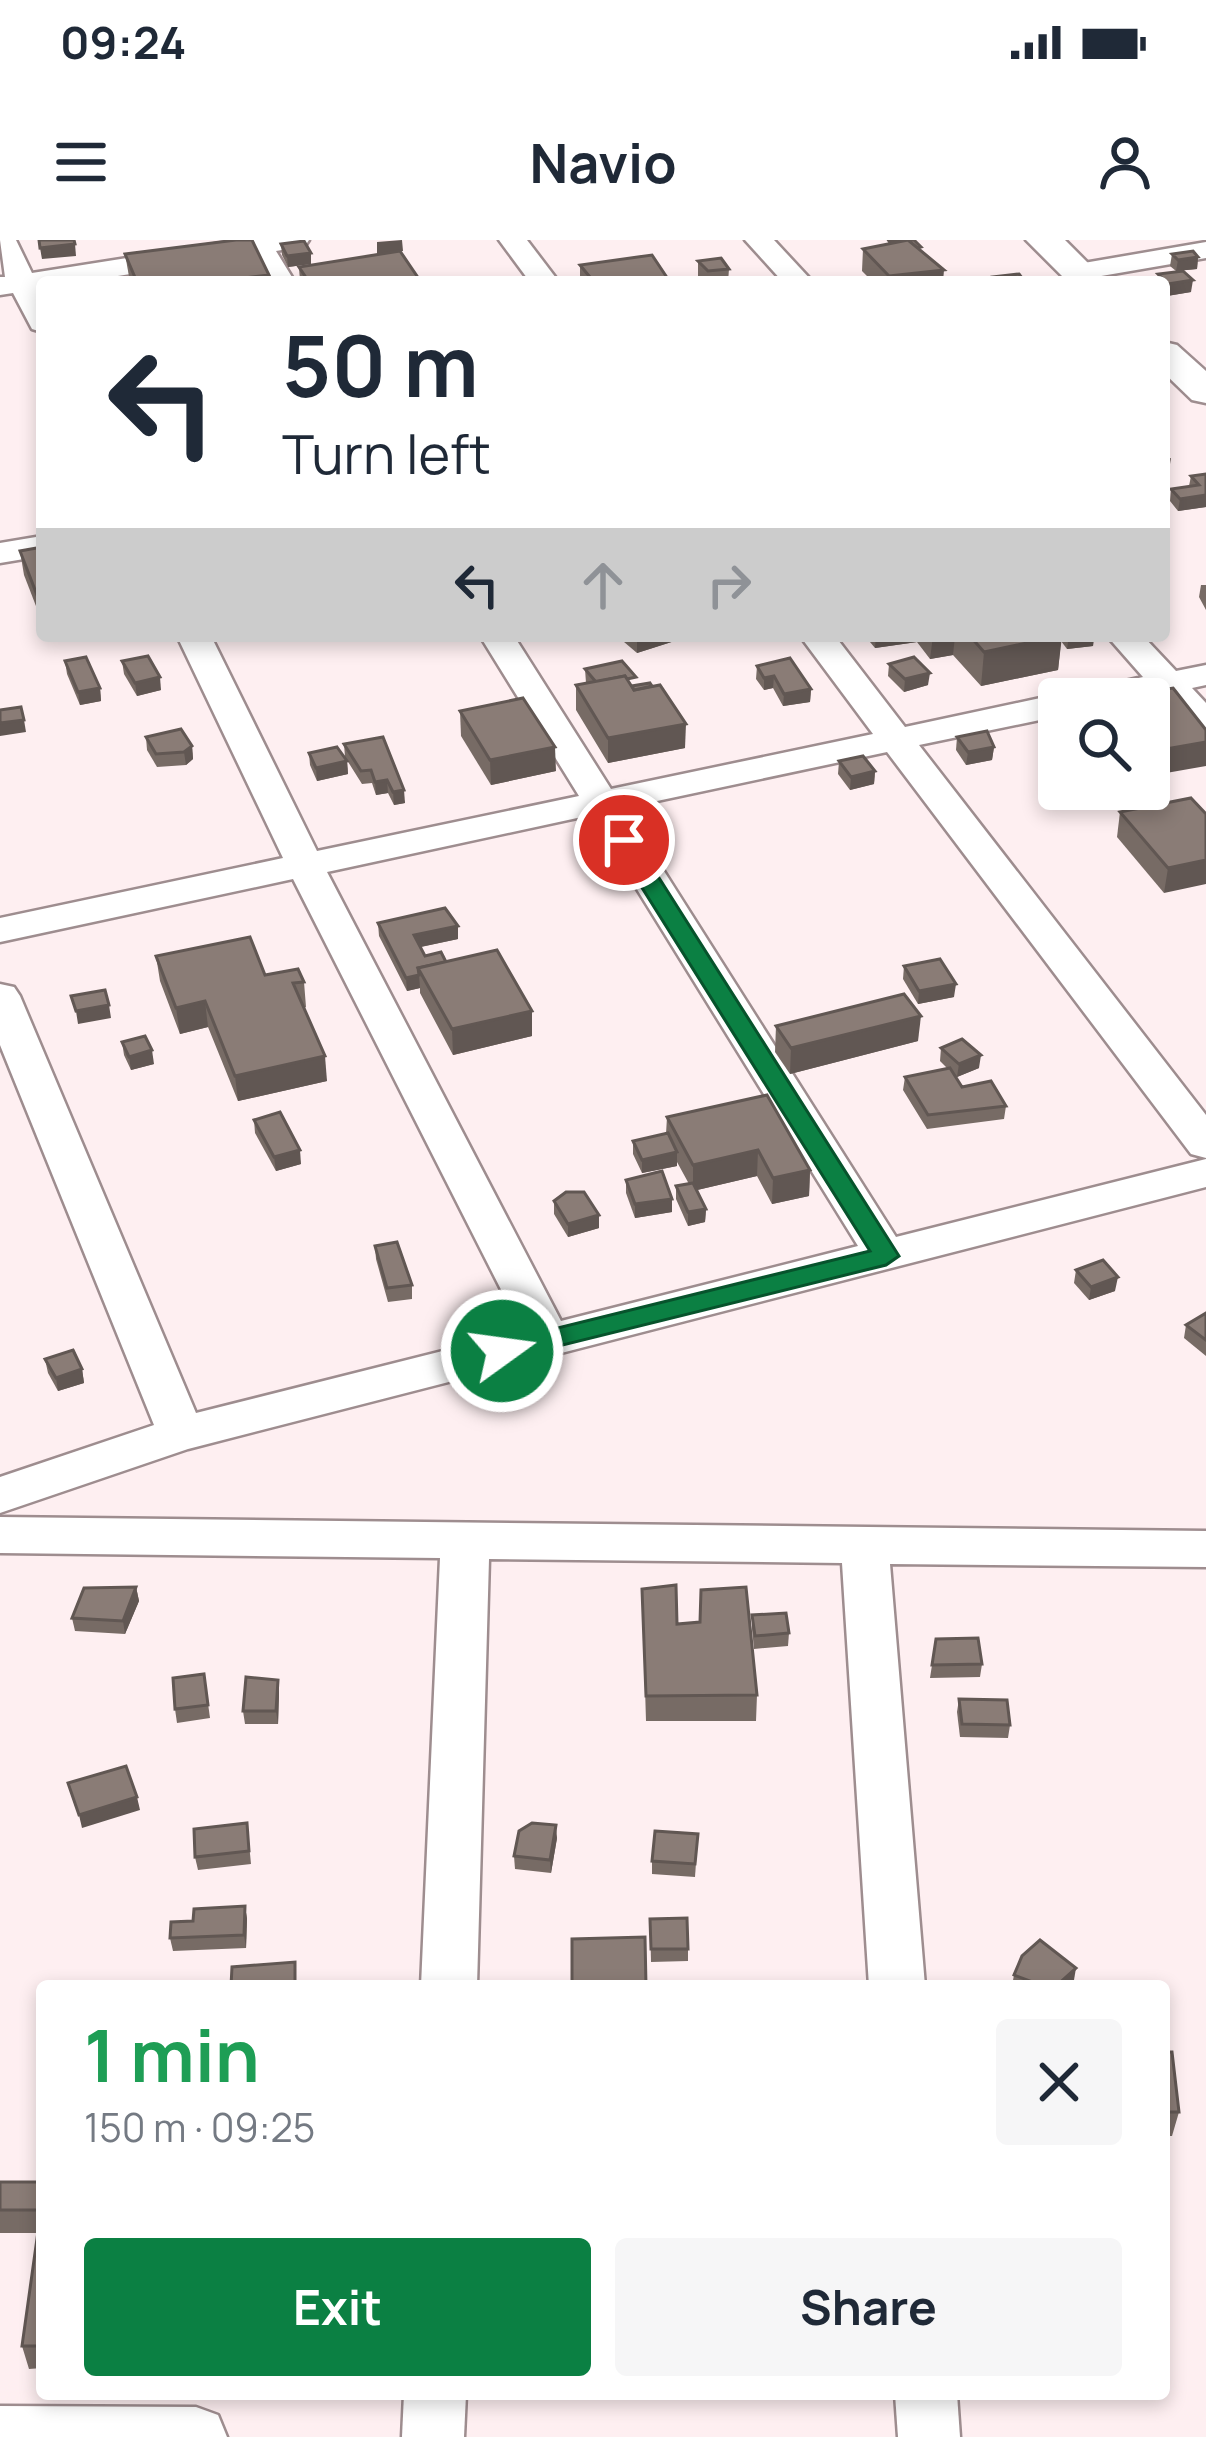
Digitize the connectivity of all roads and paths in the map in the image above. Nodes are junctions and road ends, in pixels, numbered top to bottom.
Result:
1 (2, 240) edge
2 (295, 240) edge
3 (513, 240) edge
4 (759, 240) edge
5 (1044, 240) edge
6 (257, 243) edge
7 (1206, 250) edge
8 (59, 276) edge
9 (276, 276) edge
10 (540, 276) edge
11 (793, 276) edge
12 (1083, 276) edge
13 (1089, 276) edge
14 (11, 284) edge
15 (36, 315) edge
16 (1170, 358) edge
17 (1206, 392) edge
18 (36, 547) edge
19 (0, 553) edge
20 (197, 642) edge
21 (501, 642) edge
22 (822, 642) edge
23 (1130, 642) edge
24 (1206, 675) edge
25 (1163, 678) edge
26 (1170, 681) edge
27 (1170, 685) edge
28 (1038, 710) edge
29 (1206, 724) edge
30 (896, 740) junction
31 (600, 802) junction
32 (304, 865) junction
33 (0, 930) edge
34 (0, 996) edge
35 (1206, 1144) edge
36 (1206, 1173) edge
37 (886, 1256) junction
38 (548, 1339) junction
39 (181, 1434) junction
40 (0, 1495) edge
41 (0, 1535) edge
42 (465, 1544) junction
43 (866, 1547) junction
44 (1206, 1549) edge
45 (449, 1980) edge
46 (897, 1980) edge
47 (435, 2400) edge
48 (926, 2400) edge
49 (0, 2436) edge
50 (196, 2437) edge
51 (433, 2437) edge
52 (929, 2437) edge

1 - 14 street
2 - 6 street
3 - 10 street
4 - 11 street
5 - 12 street
6 - 8 street
6 - 9 street
7 - 13 street
14 - 15 street
16 - 17 street
18 - 19 street
20 - 32 street
21 - 31 street
22 - 30 street
23 - 25 street
24 - 26 street
27 - 29 street
28 - 30 street
30 - 31 street
30 - 35 street
31 - 32 street
31 - 37 street
32 - 33 street
32 - 38 street
34 - 39 street
36 - 37 street
37 - 38 street
38 - 39 street
39 - 40 street
41 - 42 street
42 - 43 street
42 - 45 street
43 - 44 street
43 - 46 street
47 - 51 street
48 - 52 street
49 - 50 street

